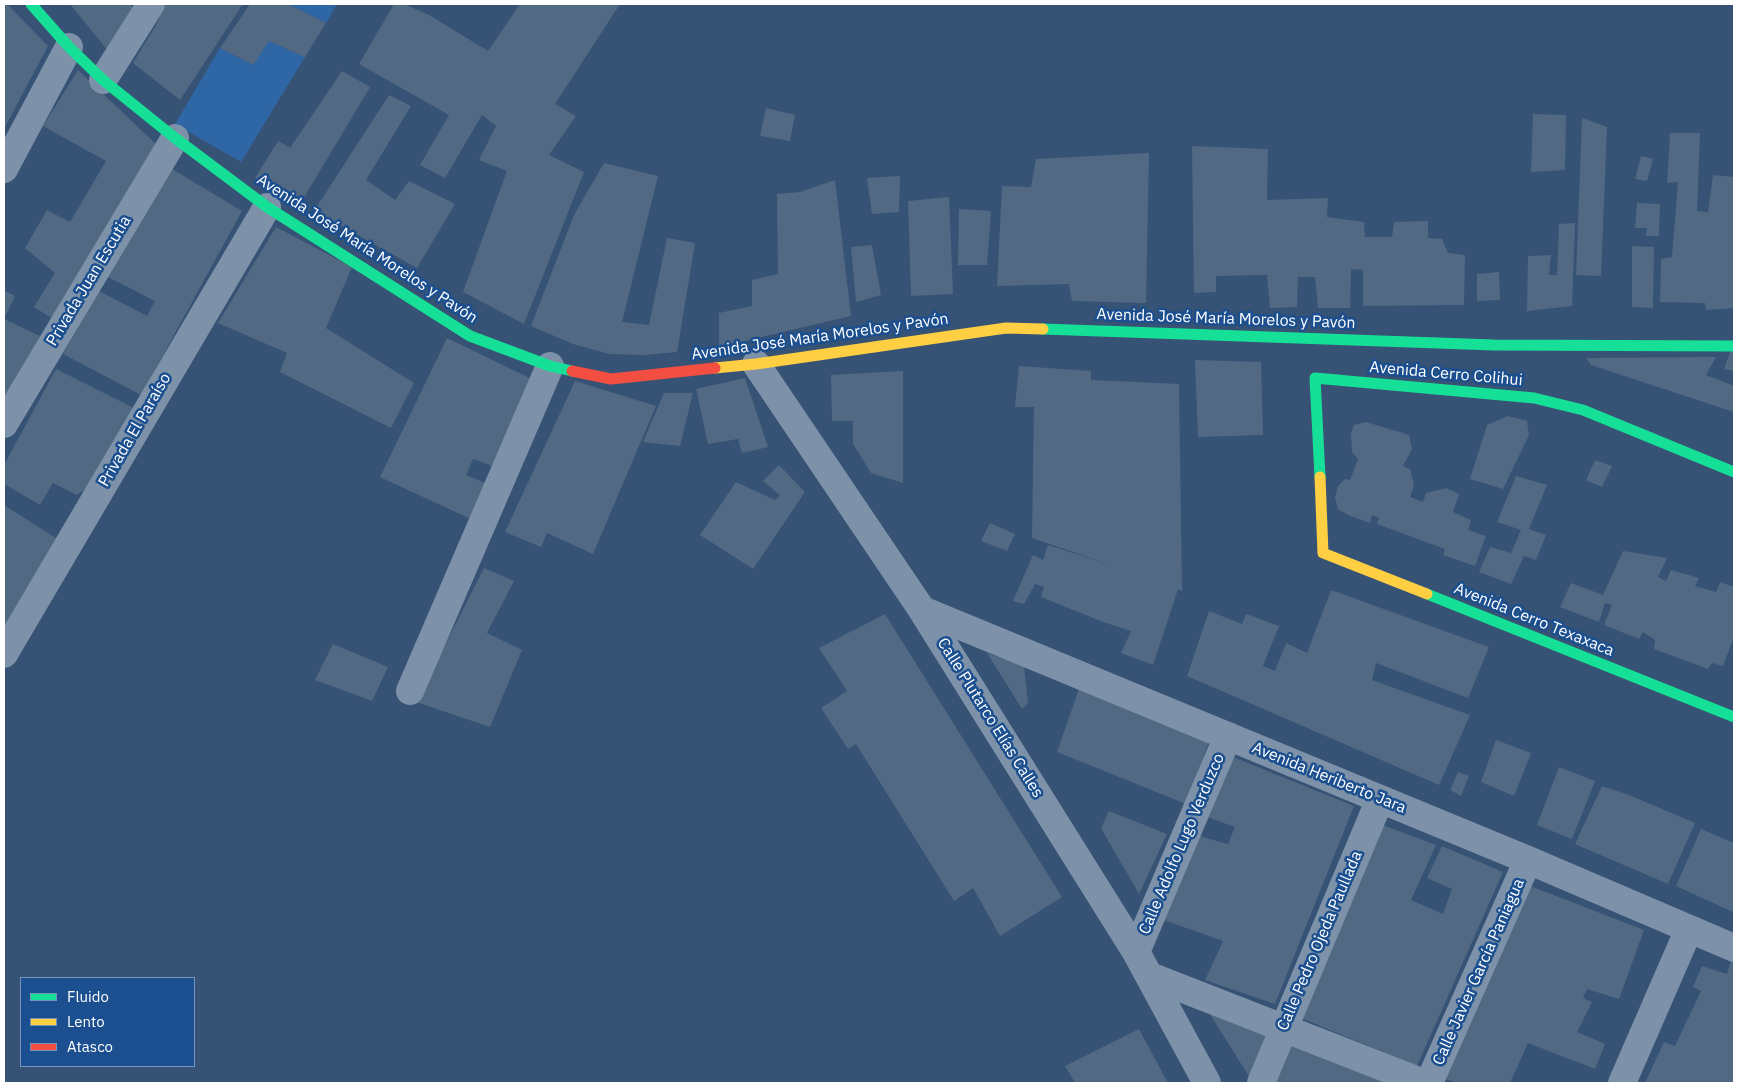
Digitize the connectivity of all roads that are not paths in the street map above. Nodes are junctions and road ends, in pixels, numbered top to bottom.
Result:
1 (31, 4) edge
2 (151, 4) edge
3 (69, 47) junction
4 (103, 80) junction
5 (175, 138) junction
6 (4, 169) edge
7 (267, 207) junction
8 (1734, 346) edge
9 (756, 364) junction
10 (550, 366) junction
11 (4, 424) edge
12 (1734, 472) edge
13 (1323, 552) joint
14 (922, 610) junction
15 (4, 654) edge
16 (410, 691) dead end
17 (1734, 717) edge
18 (1228, 736) junction
19 (1380, 798) junction
20 (1528, 860) junction
21 (1689, 929) junction
22 (1734, 948) edge
23 (1136, 952) junction
24 (1150, 976) junction
25 (1284, 1028) junction
26 (1207, 1083) edge
27 (1261, 1083) edge
28 (1424, 1083) edge
29 (1429, 1083) edge
30 (1622, 1083) edge

1 - 3 main road, Avenida José María Morelos y Pavón
2 - 4 street
3 - 4 main road, Avenida José María Morelos y Pavón
3 - 6 street
4 - 5 main road, Avenida José María Morelos y Pavón
5 - 7 main road, Avenida José María Morelos y Pavón
5 - 11 street, Privada Juan Escutia
7 - 10 main road, Avenida José María Morelos y Pavón
7 - 15 street, Privada El Paraíso
8 - 9 main road, Avenida José María Morelos y Pavón
9 - 10 main road, Avenida José María Morelos y Pavón
9 - 14 street, Calle Plutarco Elías Calles
10 - 16 street
12 - 13 main road, Avenida Cerro Colihui
13 - 17 main road, Avenida Cerro Texaxaca
14 - 18 street, Avenida Heriberto Jara
14 - 23 street, Calle Plutarco Elías Calles
18 - 19 street, Avenida Heriberto Jara
18 - 23 street, Calle Adolfo Lugo Verduzco
19 - 20 street, Avenida Heriberto Jara
19 - 25 street, Calle Pedro Ojeda Paullada
20 - 21 street, Avenida Heriberto Jara
20 - 29 street, Calle Javier García Paniagua
21 - 22 street, Avenida Heriberto Jara
21 - 30 street
23 - 24 street, Calle Plutarco Elías Calles
24 - 25 street
24 - 26 street, Calle Plutarco Elías Calles
25 - 27 street, Calle Pedro Ojeda Paullada
25 - 28 street

